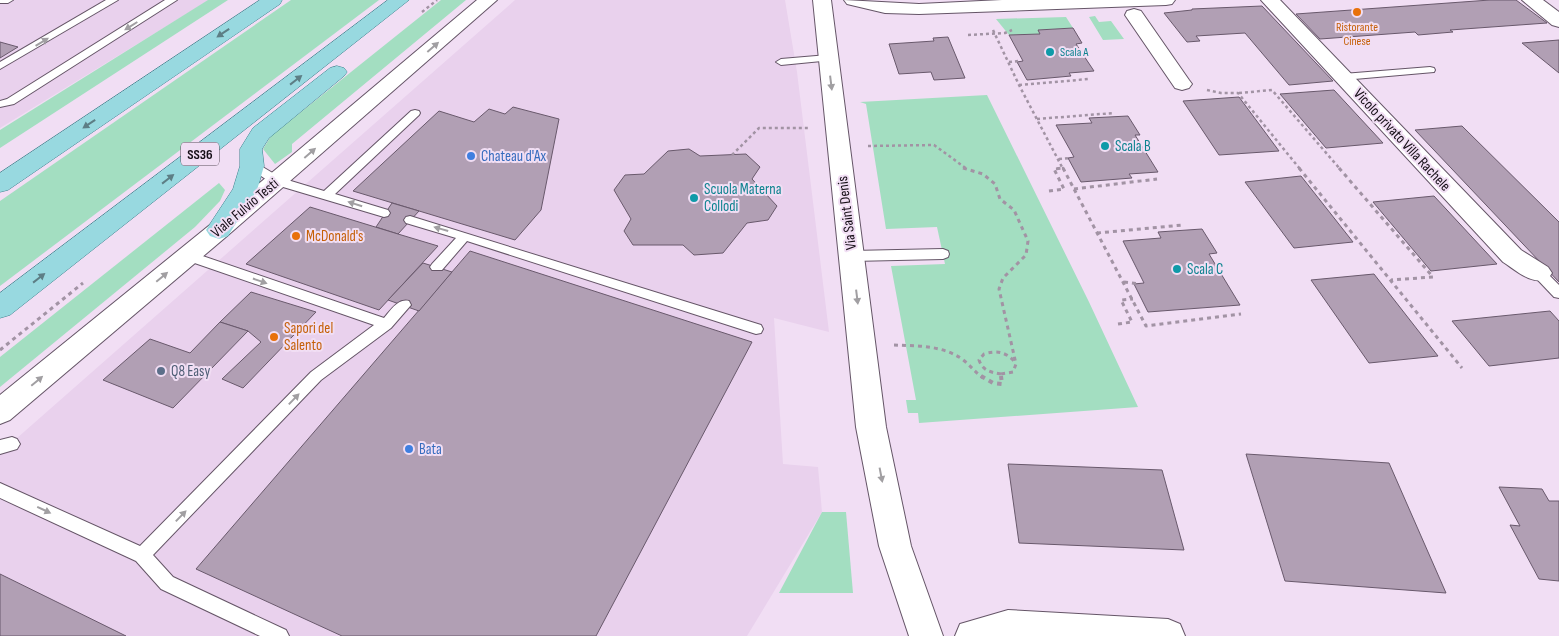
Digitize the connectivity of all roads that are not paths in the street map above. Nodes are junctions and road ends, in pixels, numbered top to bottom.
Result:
1 (0, 0) edge
2 (8, 0) edge
3 (113, 0) edge
4 (172, 0) edge
5 (400, 0) edge
6 (488, 0) edge
7 (822, 0) edge
8 (853, 0) edge
9 (1166, 0) edge
10 (1270, 0) edge
11 (1531, 0) edge
12 (269, 2) edge
13 (1134, 15) dead end
14 (1559, 21) edge
15 (828, 58) junction
16 (781, 62) dead end
17 (0, 66) edge
18 (1430, 70) dead end
19 (1343, 77) junction
20 (1182, 84) road end
21 (0, 104) edge
22 (415, 113) dead end
23 (252, 166) junction
24 (277, 181) junction
25 (0, 184) edge
26 (326, 196) junction
27 (384, 213) dead end
28 (410, 220) dead end
29 (219, 230) junction
30 (464, 236) junction
31 (943, 254) dead end
32 (188, 256) junction
33 (852, 256) junction
34 (437, 267) dead end
35 (1539, 273) joint
36 (1559, 293) edge
37 (404, 305) dead end
38 (0, 308) edge
39 (386, 324) junction
40 (756, 329) dead end
41 (0, 412) edge
42 (0, 490) edge
43 (142, 555) junction
44 (1012, 631) edge
45 (280, 636) edge
46 (926, 636) edge
47 (972, 636) edge
48 (1168, 636) edge

1 - 2 lane
17 -> 3 lane
4 -> 21 lane
5 - 23 main road
38 -> 5 main road, SS36
24 -> 6 street, Viale Fulvio Testi
7 - 15 street, Via Saint Denis
8 - 9 street
10 - 19 street, Vicolo privato Villa Rachele
11 - 14 street
12 -> 25 main road
13 - 20 street
15 - 16 lane
15 -> 33 street, Via Saint Denis
18 - 19 lane
19 - 35 street, Vicolo privato Villa Rachele
22 - 26 lane
23 - 24 lane
23 - 29 main road
24 - 26 lane
24 - 29 street, Viale Fulvio Testi
27 -> 26 lane
30 -> 28 lane
29 - 32 street, Viale Fulvio Testi
30 - 34 lane
30 - 40 lane
31 - 33 lane
32 -> 39 lane
41 -> 32 street, Viale Fulvio Testi
33 -> 46 street, Via Saint Denis
35 - 36 lane
37 - 39 lane
43 -> 39 lane
42 -> 43 lane
43 - 45 lane
44 - 47 street
44 - 48 street

